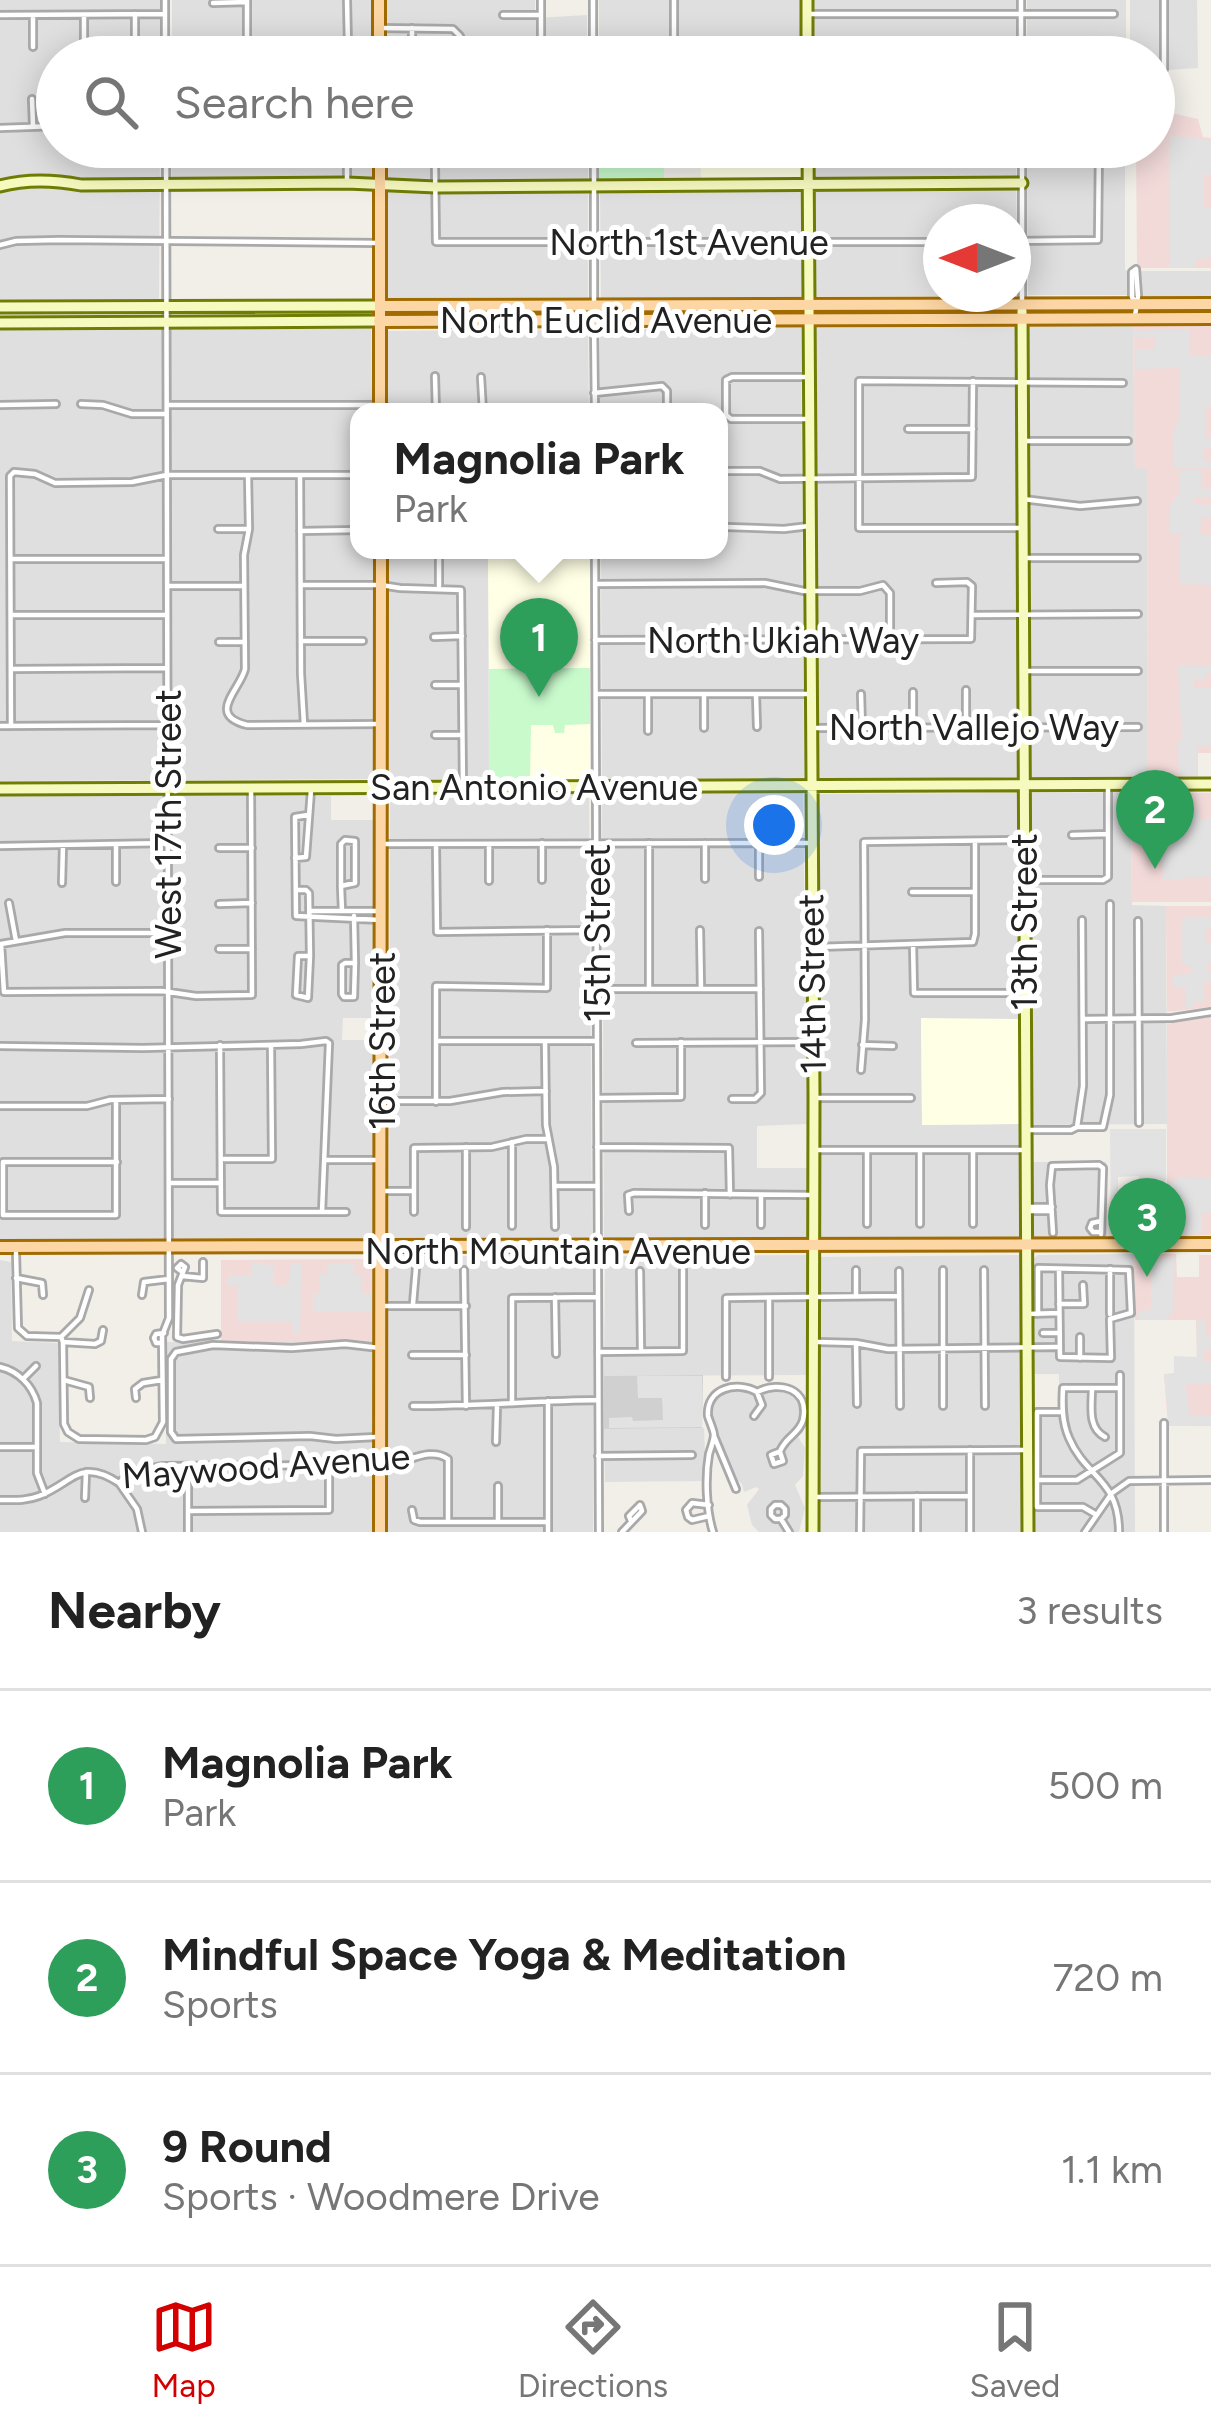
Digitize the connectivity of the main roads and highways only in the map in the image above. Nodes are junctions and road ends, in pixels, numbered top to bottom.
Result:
1 (380, 0) edge
2 (380, 36) edge
3 (380, 168) edge
4 (1092, 303) junction
5 (1188, 303) junction
6 (701, 304) junction
7 (1211, 304) edge
8 (380, 305) junction
9 (487, 305) junction
10 (923, 308) edge
11 (1031, 310) edge
12 (995, 312) edge
13 (1031, 312) edge
14 (594, 313) junction
15 (1188, 318) junction
16 (1211, 318) edge
17 (1092, 319) junction
18 (487, 320) junction
19 (701, 320) junction
20 (380, 321) junction
21 (380, 403) edge
22 (381, 559) edge
23 (1211, 1244) edge
24 (381, 1248) junction
25 (0, 1250) edge
26 (169, 1255) junction
27 (380, 1532) edge

1 - 2 main road
3 - 8 main road
4 - 5 main road, North Euclid Avenue
4 - 11 main road, North Euclid Avenue
4 - 17 main road
5 - 7 main road, North Euclid Avenue
5 - 15 main road
6 - 10 main road, North Euclid Avenue
6 - 14 main road, North Euclid Avenue
6 - 19 main road
8 - 9 main road, North Euclid Avenue
8 - 20 main road
9 - 14 main road, North Euclid Avenue
9 - 18 main road
12 - 19 main road, North Euclid Avenue
13 - 17 main road, North Euclid Avenue
14 - 18 main road, North Euclid Avenue
14 - 19 main road, North Euclid Avenue
15 - 16 main road, North Euclid Avenue
15 - 17 main road, North Euclid Avenue
18 - 20 main road, North Euclid Avenue
20 - 21 main road
22 - 24 main road, 16th Street
23 - 24 main road, North Mountain Avenue
24 - 26 main road, North Mountain Avenue
24 - 27 main road, 16th Street
25 - 26 main road, North Mountain Avenue
25 - 26 main road, North Mountain Avenue

